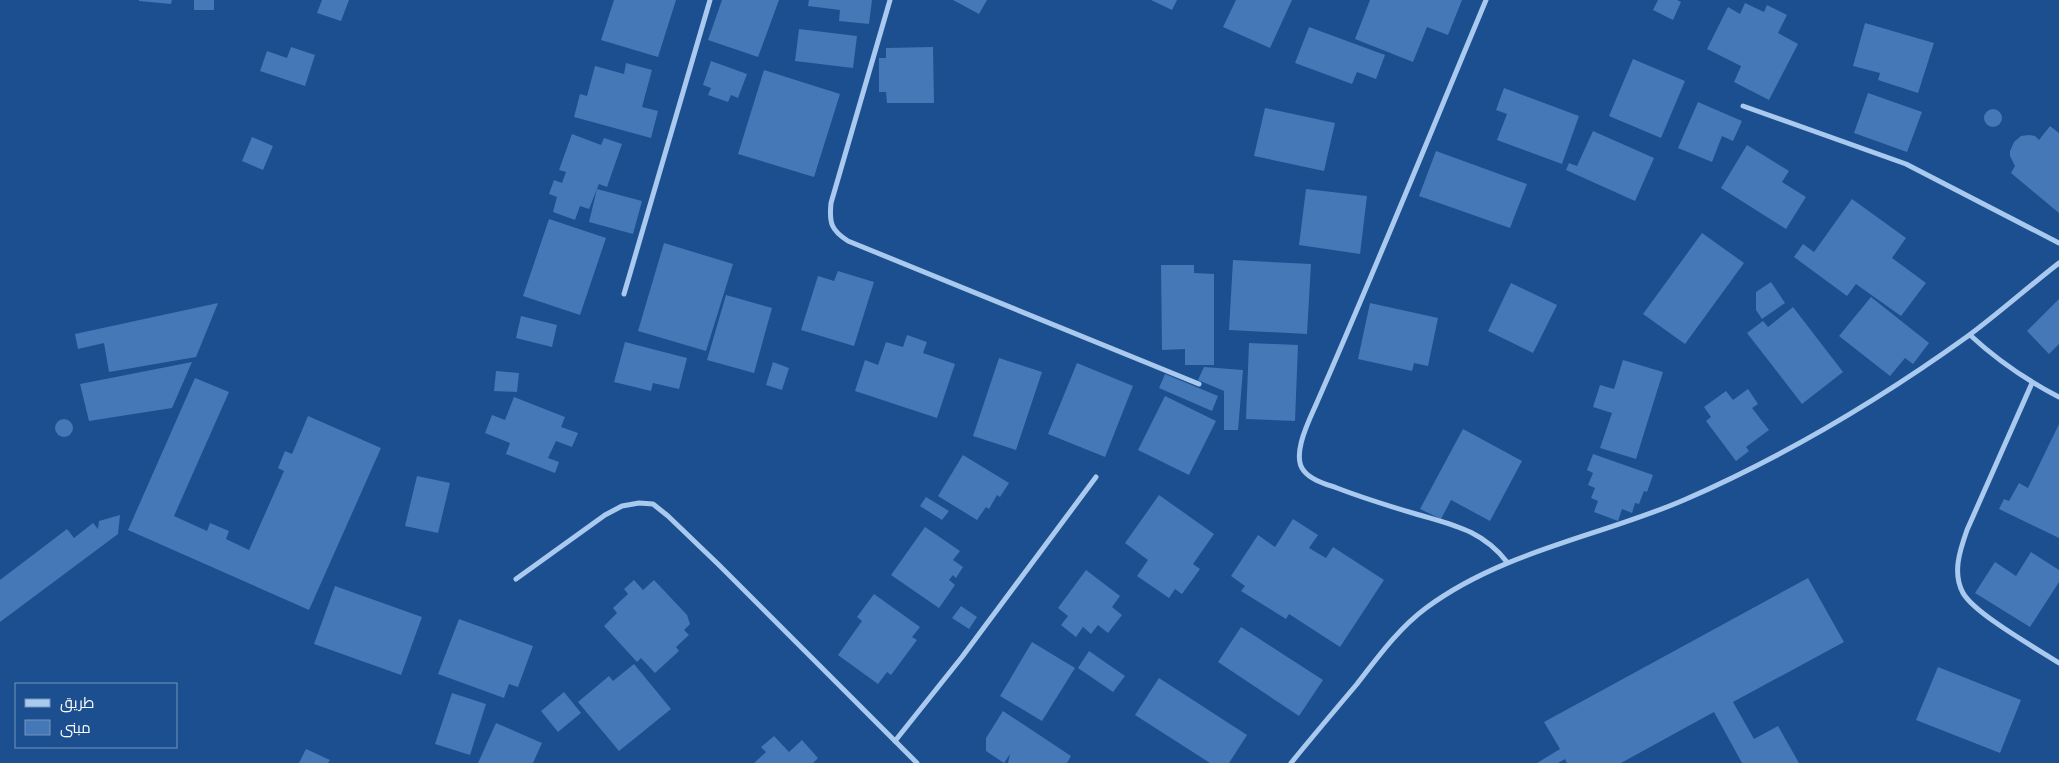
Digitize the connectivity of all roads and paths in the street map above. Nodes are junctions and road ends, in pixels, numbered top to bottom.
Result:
1 (710, 0) edge
2 (890, 0) edge
3 (1486, 0) edge
4 (1743, 106) dead end
5 (2059, 243) edge
6 (2059, 263) edge
7 (624, 294) dead end
8 (1970, 335) junction
9 (2032, 383) junction
10 (1199, 384) dead end
11 (2059, 398) edge
12 (1096, 477) dead end
13 (1507, 562) junction
14 (516, 579) dead end
15 (2059, 663) edge
16 (895, 741) junction
17 (917, 763) edge
18 (1291, 763) edge

1 - 7 street
2 - 10 street
3 - 13 street
4 - 5 street
6 - 8 street
8 - 9 street
8 - 13 street
9 - 11 street
9 - 15 street
12 - 16 street
13 - 18 street
14 - 16 street
16 - 17 street

